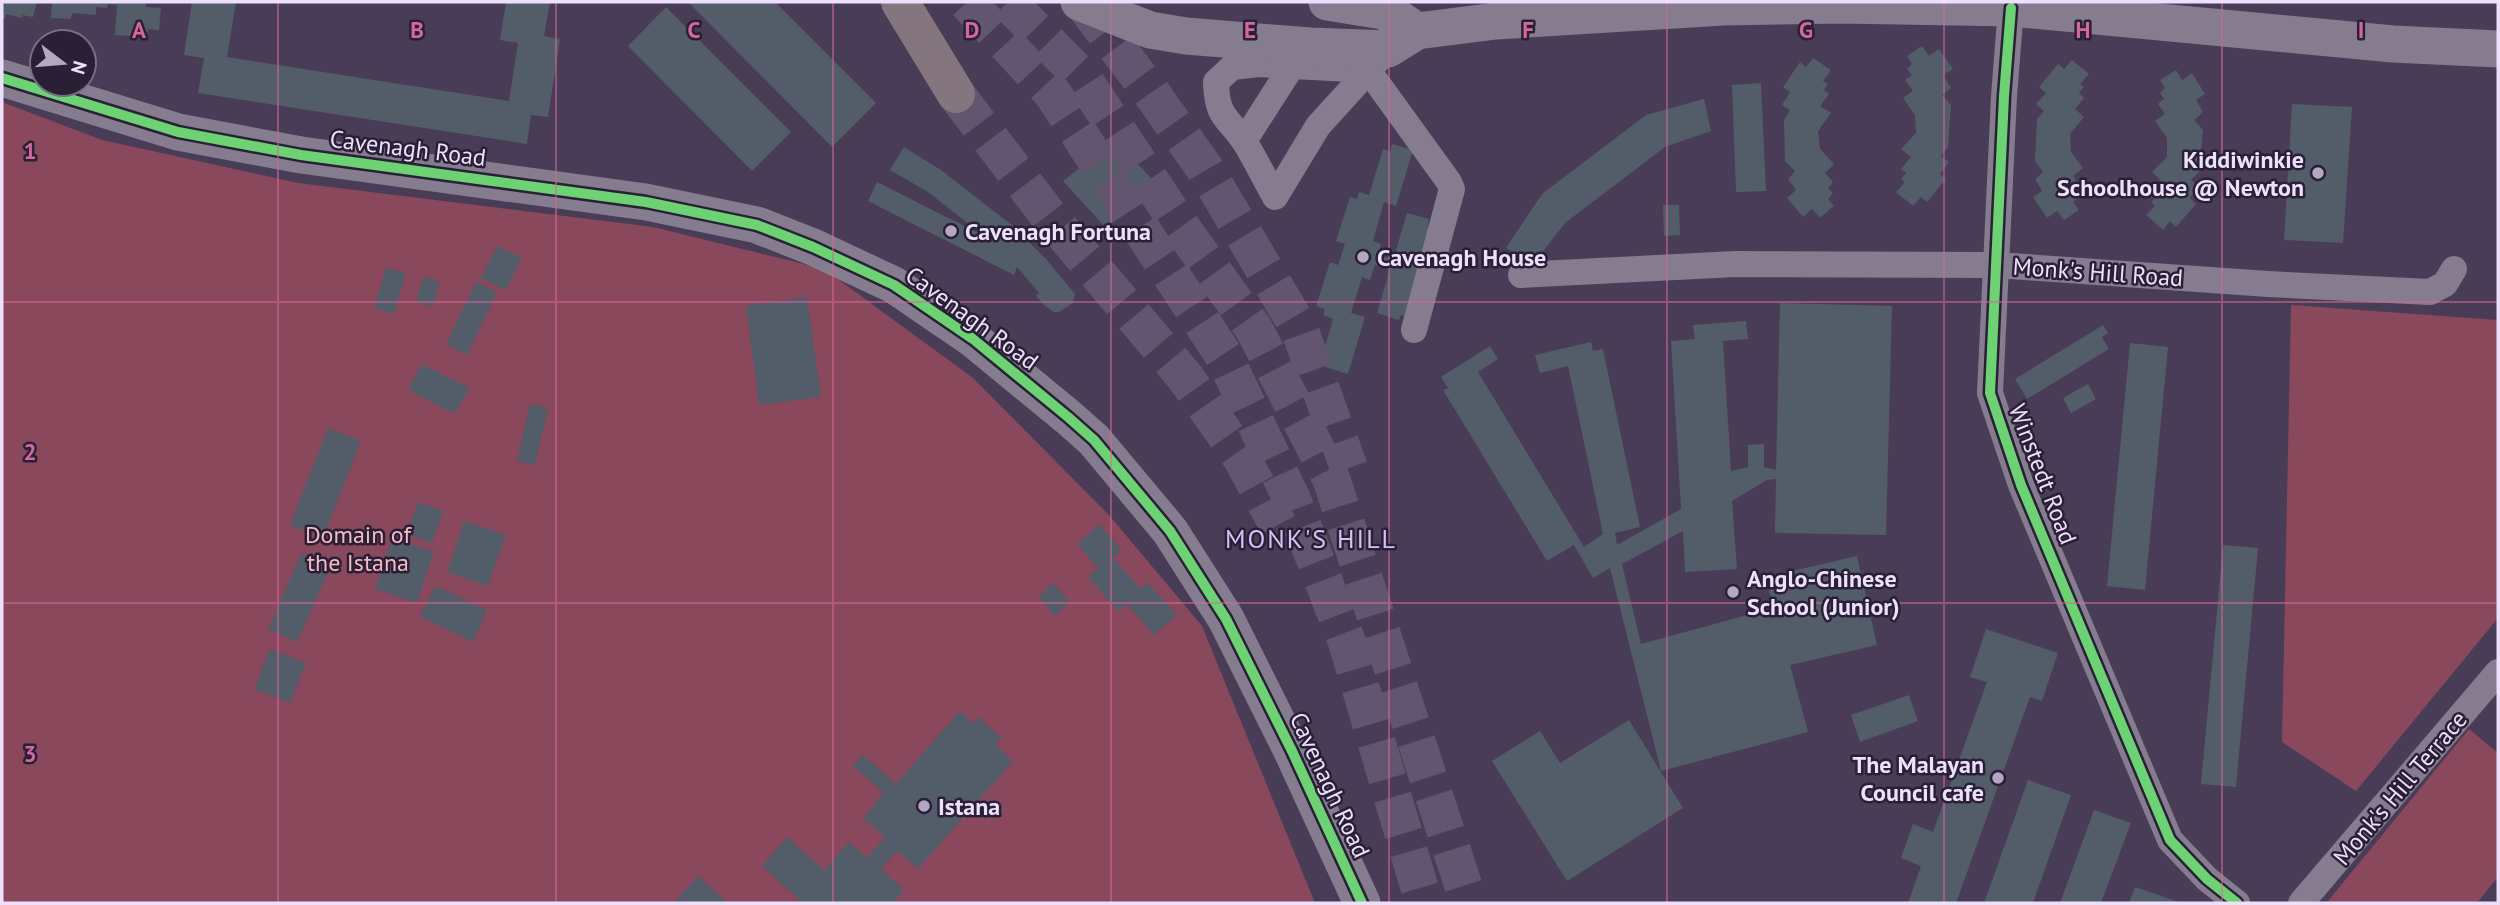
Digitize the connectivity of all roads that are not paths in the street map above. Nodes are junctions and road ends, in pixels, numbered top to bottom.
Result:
1 (900, 2) edge
2 (1079, 2) edge
3 (1327, 2) edge
4 (1724, 5) edge
5 (2011, 8) junction
6 (1390, 40) junction
7 (2498, 49) edge
8 (1292, 66) junction
9 (2, 78) edge
10 (956, 94) tunnel mouth
11 (1244, 141) junction
12 (1997, 265) junction
13 (2454, 269) dead end
14 (1521, 275) dead end
15 (1414, 330) dead end
16 (2498, 672) edge
17 (1362, 903) edge
18 (2237, 903) edge
19 (2301, 903) edge

1 - 10 highway
2 - 6 street
3 - 6 street
4 - 5 street
4 - 6 street
5 - 7 street
5 - 12 street, Winstedt Road
6 - 8 street
6 - 11 street
6 - 15 street
8 - 11 street
8 - 11 street
9 - 17 street, Cavenagh Road
12 - 13 street, Monk's Hill Road
12 - 14 street, Monk's Hill Road
12 - 18 street, Winstedt Road
16 - 19 street, Monk's Hill Terrace

